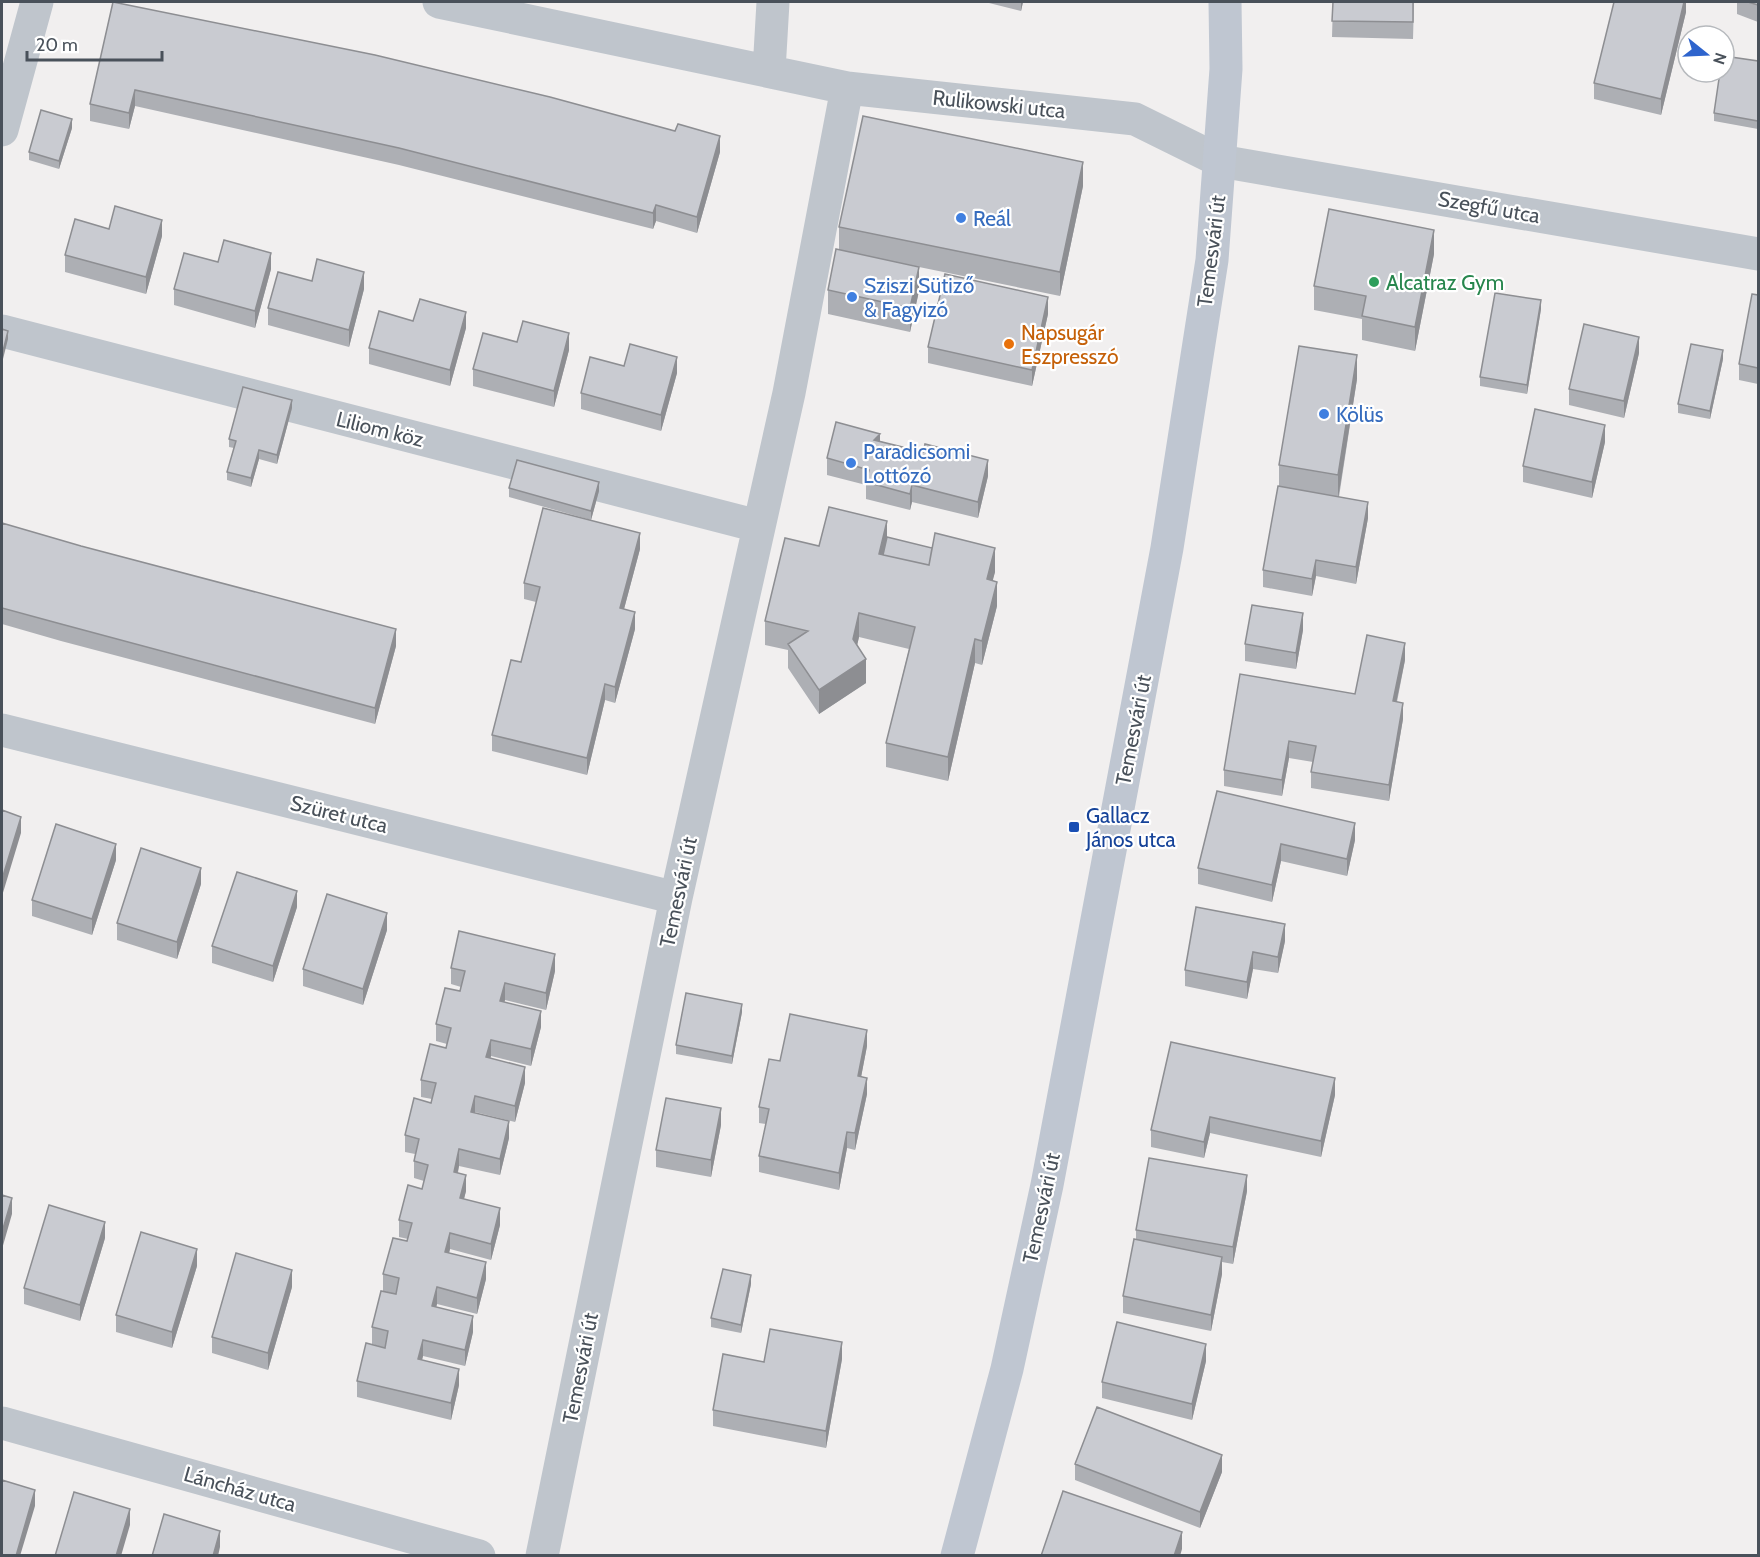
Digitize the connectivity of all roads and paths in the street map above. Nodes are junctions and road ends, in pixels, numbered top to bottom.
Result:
1 (37, 2) edge
2 (439, 2) edge
3 (773, 2) edge
4 (1225, 2) edge
5 (769, 71) junction
6 (848, 88) junction
7 (2, 130) edge
8 (1220, 161) junction
9 (1758, 254) edge
10 (2, 332) edge
11 (758, 526) junction
12 (2, 729) edge
13 (676, 898) junction
14 (2, 1423) edge
15 (479, 1556) edge
16 (542, 1556) edge
17 (957, 1556) edge

1 - 7 street
2 - 5 street, Rulikowski utca
3 - 5 street
4 - 8 street, Temesvári út
5 - 6 street, Rulikowski utca
6 - 8 street, Rulikowski utca
6 - 11 street, Temesvári út
8 - 9 street, Szegfű utca
8 - 17 street, Temesvári út
10 - 11 street, Liliom köz
11 - 13 street, Temesvári út
12 - 13 street, Szüret utca
13 - 16 street, Temesvári út
14 - 15 street, Láncház utca

